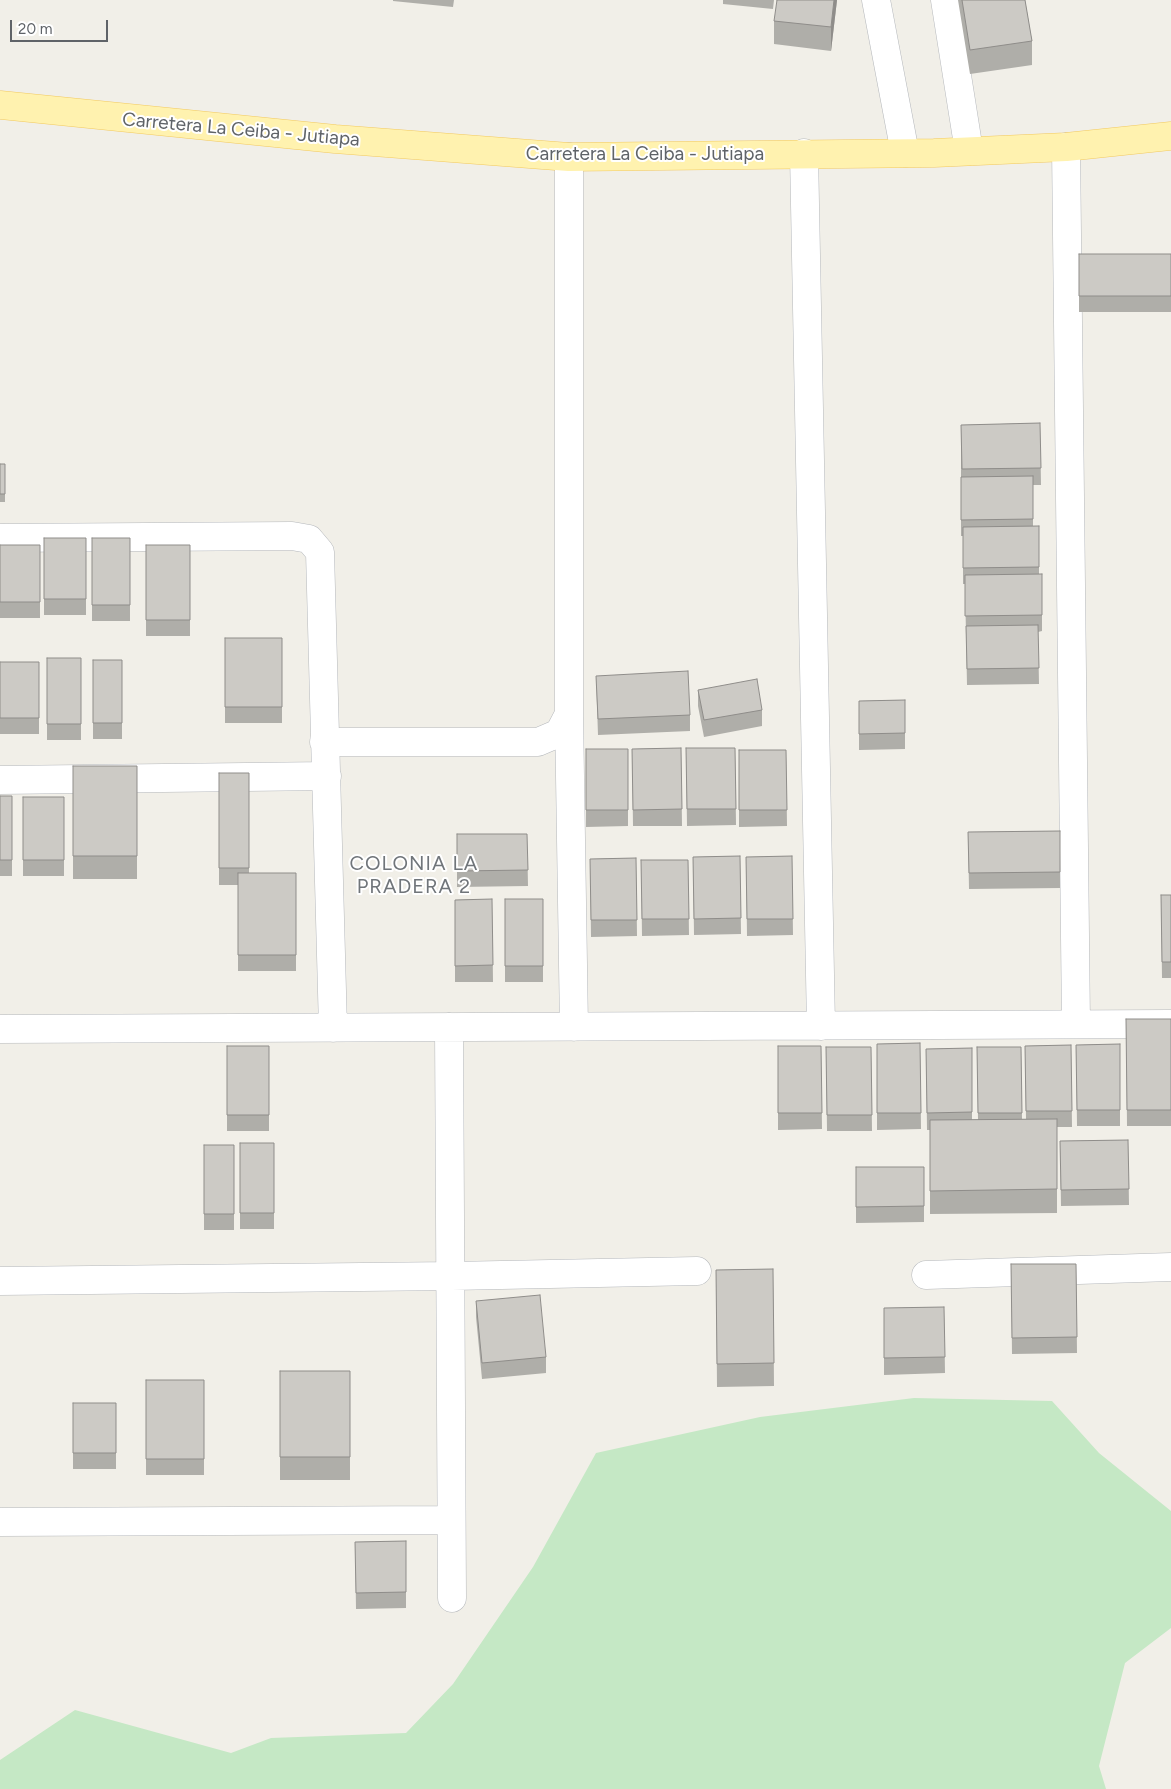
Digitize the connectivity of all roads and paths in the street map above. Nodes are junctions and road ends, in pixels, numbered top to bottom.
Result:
1 (876, 0) edge
2 (945, 0) edge
3 (0, 106) edge
4 (1171, 136) edge
5 (1066, 147) junction
6 (969, 151) junction
7 (804, 153) junction
8 (904, 153) junction
9 (569, 157) junction
10 (0, 538) edge
11 (569, 714) junction
12 (324, 742) junction
13 (327, 776) junction
14 (0, 780) edge
15 (1076, 1024) junction
16 (1171, 1024) edge
17 (820, 1026) junction
18 (449, 1027) junction
19 (574, 1027) junction
20 (333, 1028) junction
21 (0, 1029) edge
22 (1171, 1267) edge
23 (697, 1271) dead end
24 (926, 1275) dead end
25 (452, 1276) junction
26 (0, 1281) edge
27 (451, 1520) junction
28 (0, 1522) edge
29 (452, 1598) dead end

1 - 8 street
2 - 6 street
3 - 9 main road, Carretera La Ceiba - Jutiapa
4 - 5 main road, Carretera La Ceiba - Jutiapa
5 - 6 main road, Carretera La Ceiba - Jutiapa
5 - 15 street
6 - 8 main road, Carretera La Ceiba - Jutiapa
7 - 8 main road, Carretera La Ceiba - Jutiapa
7 - 9 main road, Carretera La Ceiba - Jutiapa
7 - 17 street
9 - 11 street
10 - 12 street
11 - 12 street
11 - 19 street
12 - 13 street
13 - 14 street
13 - 20 street
15 - 16 street
15 - 17 street
17 - 19 street
18 - 19 street
18 - 20 street
18 - 25 street
20 - 21 street
22 - 24 street
23 - 25 street
25 - 26 street
25 - 27 street
27 - 28 street
27 - 29 street

